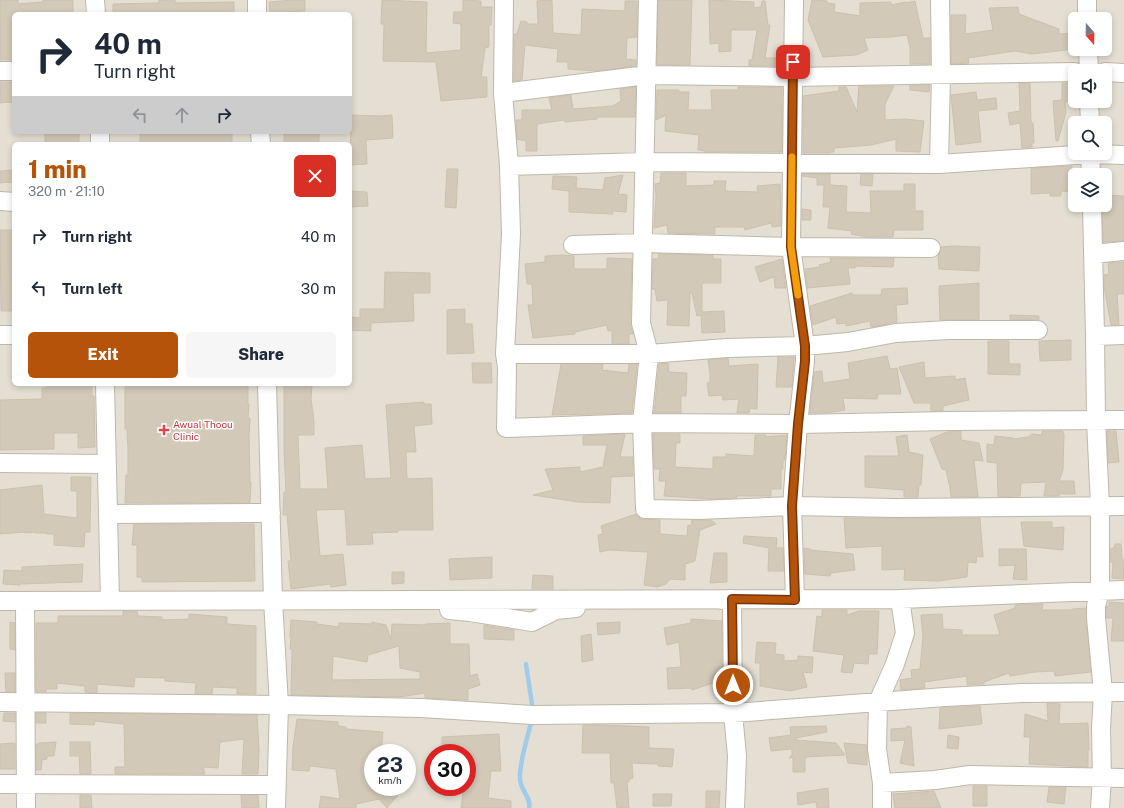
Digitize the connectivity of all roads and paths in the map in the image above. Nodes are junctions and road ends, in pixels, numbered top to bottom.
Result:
1 (95, 0) edge
2 (257, 0) edge
3 (504, 0) edge
4 (648, 0) edge
5 (794, 0) edge
6 (940, 0) edge
7 (1087, 0) edge
8 (96, 12) edge
9 (257, 12) edge
10 (1087, 12) edge
11 (0, 71) edge
12 (12, 71) edge
13 (1068, 72) edge
14 (1112, 72) edge
15 (1124, 73) edge
16 (941, 74) junction
17 (647, 75) junction
18 (793, 77) junction
19 (503, 93) junction
20 (1068, 155) edge
21 (1112, 155) edge
22 (1124, 155) edge
23 (644, 162) junction
24 (791, 164) junction
25 (940, 164) junction
26 (509, 166) junction
27 (0, 201) edge
28 (12, 202) edge
29 (1092, 212) edge
30 (643, 243) junction
31 (573, 245) dead end
32 (791, 247) junction
33 (931, 248) dead end
34 (1124, 251) edge
35 (1093, 254) junction
36 (1038, 330) dead end
37 (0, 335) edge
38 (12, 335) edge
39 (1124, 335) edge
40 (1095, 336) junction
41 (805, 346) junction
42 (505, 354) junction
43 (649, 354) junction
44 (104, 386) edge
45 (267, 386) edge
46 (1124, 420) edge
47 (1096, 421) junction
48 (642, 424) junction
49 (798, 424) junction
50 (0, 463) edge
51 (106, 464) junction
52 (792, 506) junction
53 (1100, 506) junction
54 (1124, 506) edge
55 (271, 513) junction
56 (108, 514) junction
57 (1100, 590) junction
58 (1124, 590) edge
59 (732, 599) junction
60 (900, 599) junction
61 (273, 600) junction
62 (795, 600) junction
63 (0, 601) edge
64 (26, 601) junction
65 (110, 601) junction
66 (1103, 692) junction
67 (1124, 692) edge
68 (0, 702) edge
69 (878, 702) junction
70 (26, 703) junction
71 (279, 705) junction
72 (733, 713) junction
73 (1102, 778) junction
74 (1124, 778) edge
75 (26, 783) junction
76 (882, 783) junction
77 (0, 784) edge
78 (276, 785) junction
79 (26, 808) edge
80 (276, 808) edge
81 (735, 808) edge
82 (882, 808) edge
83 (1100, 808) edge

1 - 8 street
2 - 9 street
3 - 19 street
4 - 17 street
5 - 18 street
6 - 16 street
7 - 10 street
11 - 12 street
13 - 16 street
14 - 15 street
16 - 18 street
16 - 25 street
17 - 18 street
17 - 19 street
17 - 23 street
18 - 24 street
19 - 26 street
20 - 25 street
21 - 22 street
23 - 24 street
23 - 26 street
23 - 30 street
24 - 25 street
24 - 32 street
26 - 42 street
27 - 28 street
29 - 35 street
30 - 31 street
30 - 32 street
30 - 43 street
32 - 33 street
32 - 41 street
34 - 35 street
35 - 40 street
36 - 41 street
37 - 38 street
39 - 40 street
40 - 47 street
41 - 43 street
41 - 49 street
42 - 43 street
42 - 48 street
43 - 48 street
44 - 51 street
45 - 55 street
46 - 47 street
47 - 49 street
47 - 53 street
48 - 49 street
48 - 52 street
49 - 52 street
50 - 51 street
51 - 56 street
52 - 53 street
52 - 62 street
53 - 54 street
53 - 57 street
55 - 56 street
55 - 61 street
56 - 65 street
57 - 58 street
57 - 60 street
57 - 66 street
59 - 61 street
59 - 62 street
59 - 72 street
60 - 62 street
60 - 69 street
61 - 65 street
61 - 71 street
63 - 64 street
64 - 65 street
64 - 70 street
66 - 67 street
66 - 69 street
66 - 73 street
68 - 70 street
69 - 72 street
69 - 76 street
70 - 71 street
70 - 75 street
71 - 72 street
71 - 78 street
72 - 81 street
73 - 74 street
73 - 76 street
73 - 83 street
75 - 77 street
75 - 78 street
75 - 79 street
76 - 82 street
78 - 80 street

